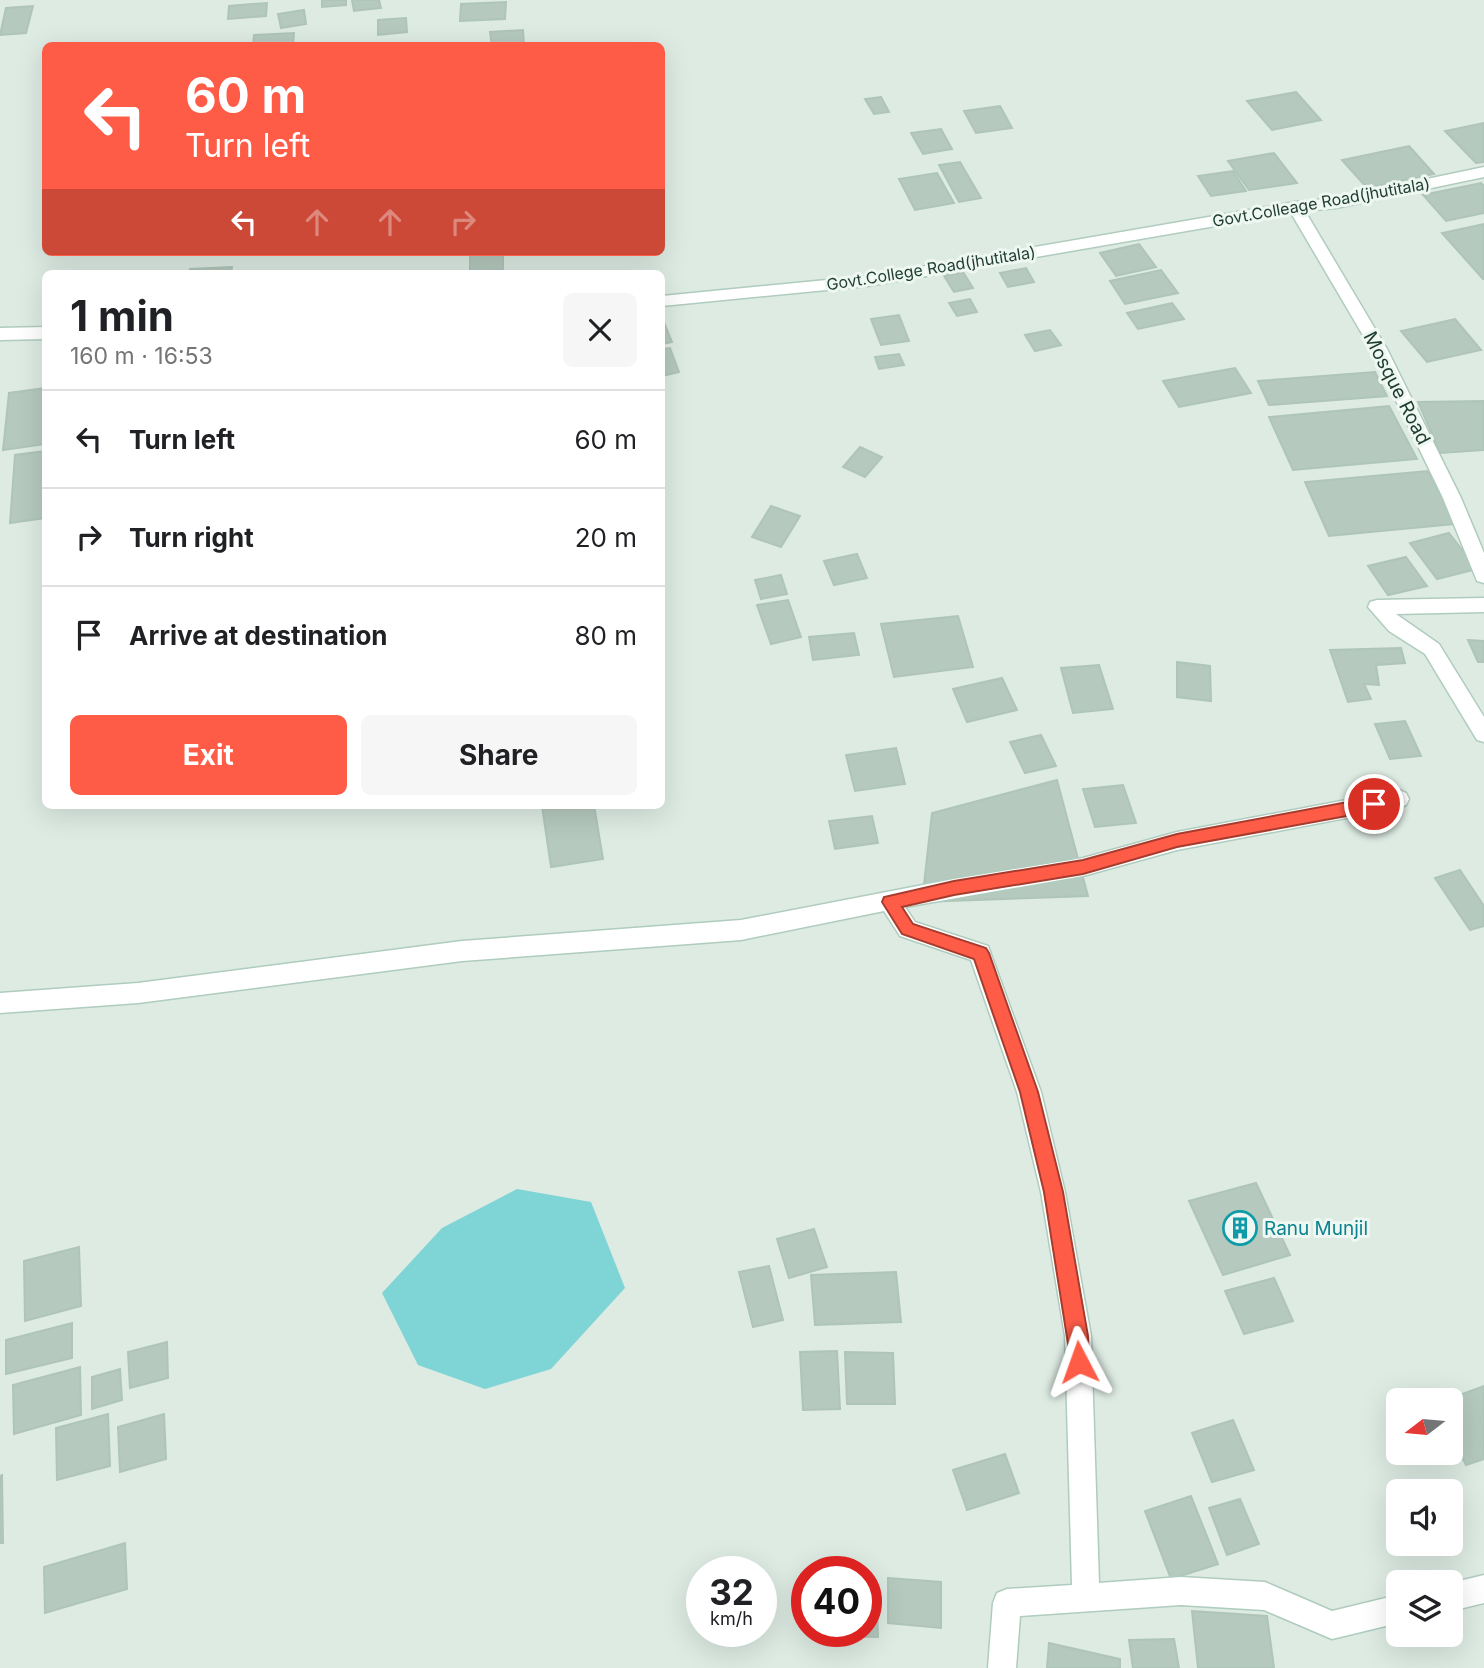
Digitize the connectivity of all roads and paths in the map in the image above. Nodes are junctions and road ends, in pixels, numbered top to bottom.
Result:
1 (1484, 172) edge
2 (1294, 207) junction
3 (1158, 230) joint
4 (665, 300) edge
5 (42, 333) edge
6 (0, 334) edge
7 (1484, 576) edge
8 (1484, 605) edge
9 (1484, 734) edge
10 (1399, 799) dead end
11 (890, 902) junction
12 (0, 1003) edge
13 (1484, 1589) edge
14 (1463, 1594) edge
15 (1086, 1598) junction
16 (1386, 1612) edge
17 (1002, 1668) edge

1 - 2 street, Govt.Colleage Road(jhutitala)
2 - 3 street, Govt.Colleage Road(jhutitala)
2 - 7 street, Mosque Road
3 - 4 street, Govt.College Road(jhutitala)
5 - 6 street
8 - 9 street
10 - 11 street
11 - 12 street
11 - 15 street
13 - 14 street
15 - 16 street
15 - 17 street

